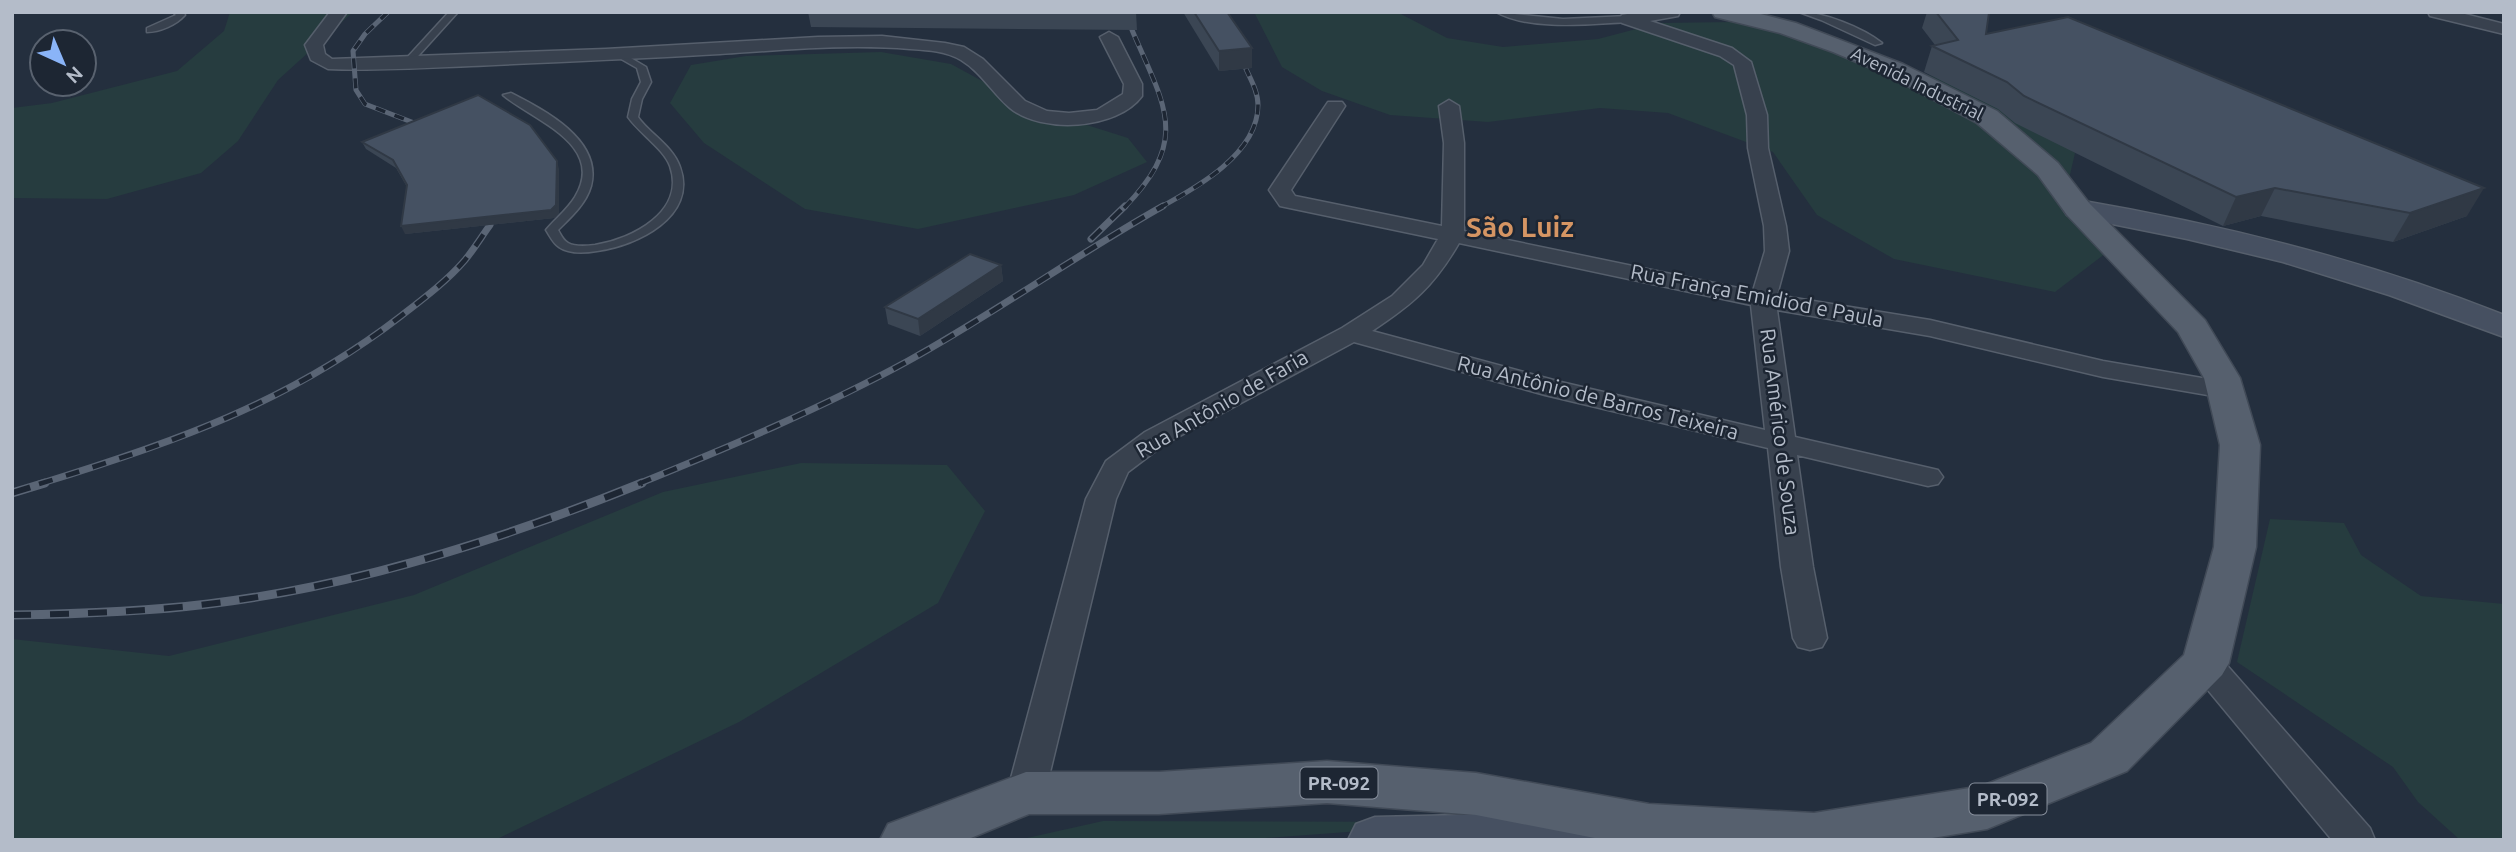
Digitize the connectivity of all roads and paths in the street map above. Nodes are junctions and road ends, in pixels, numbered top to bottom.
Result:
1 (177, 12) edge
2 (339, 12) edge
3 (454, 12) edge
4 (1500, 12) edge
5 (1672, 12) edge
6 (1723, 12) edge
7 (1803, 12) edge
8 (2436, 12) edge
9 (1628, 19) junction
10 (2504, 29) edge
11 (150, 30) dead end
12 (1109, 37) dead end
13 (1878, 43) dead end
14 (619, 54) junction
15 (407, 63) junction
16 (508, 95) dead end
17 (1335, 106) dead end
18 (1449, 106) dead end
19 (2078, 209) junction
20 (1453, 234) junction
21 (1763, 300) junction
22 (2504, 327) edge
23 (1351, 333) junction
24 (2225, 390) junction
25 (1782, 444) junction
26 (1928, 477) dead end
27 (1810, 638) dead end
28 (2205, 663) junction
29 (1026, 793) junction
30 (1648, 826) junction
31 (907, 840) edge
32 (1375, 840) edge
33 (2356, 840) edge

1 - 11 lane
2 - 15 street
3 - 15 lane
4 - 9 lane
5 - 9 street
6 - 19 main road, Avenida Industrial
7 - 13 lane
8 - 10 street
9 - 21 street, Rua Américo de Souza
12 - 14 street
14 - 15 street
14 - 16 lane
17 - 20 street, Rua França Emidiod e Paula
18 - 20 street
19 - 22 main road
19 - 24 main road, Avenida Industrial
20 - 21 street, Rua França Emidiod e Paula
20 - 23 street, Rua Antônio de Faria
21 - 24 street, Rua França Emidiod e Paula
21 - 25 street, Rua Américo de Souza
23 - 25 street, Rua Antônio de Barros Teixeira
23 - 29 street, Rua Antônio de Faria
24 - 28 main road, Avenida Industrial
25 - 26 street, Rua Antônio de Barros Teixeira
25 - 27 street, Rua Américo de Souza
28 - 30 main road, PR-092
28 - 33 street
29 - 30 main road, PR-092
29 - 31 main road, PR-092
30 - 32 main road

